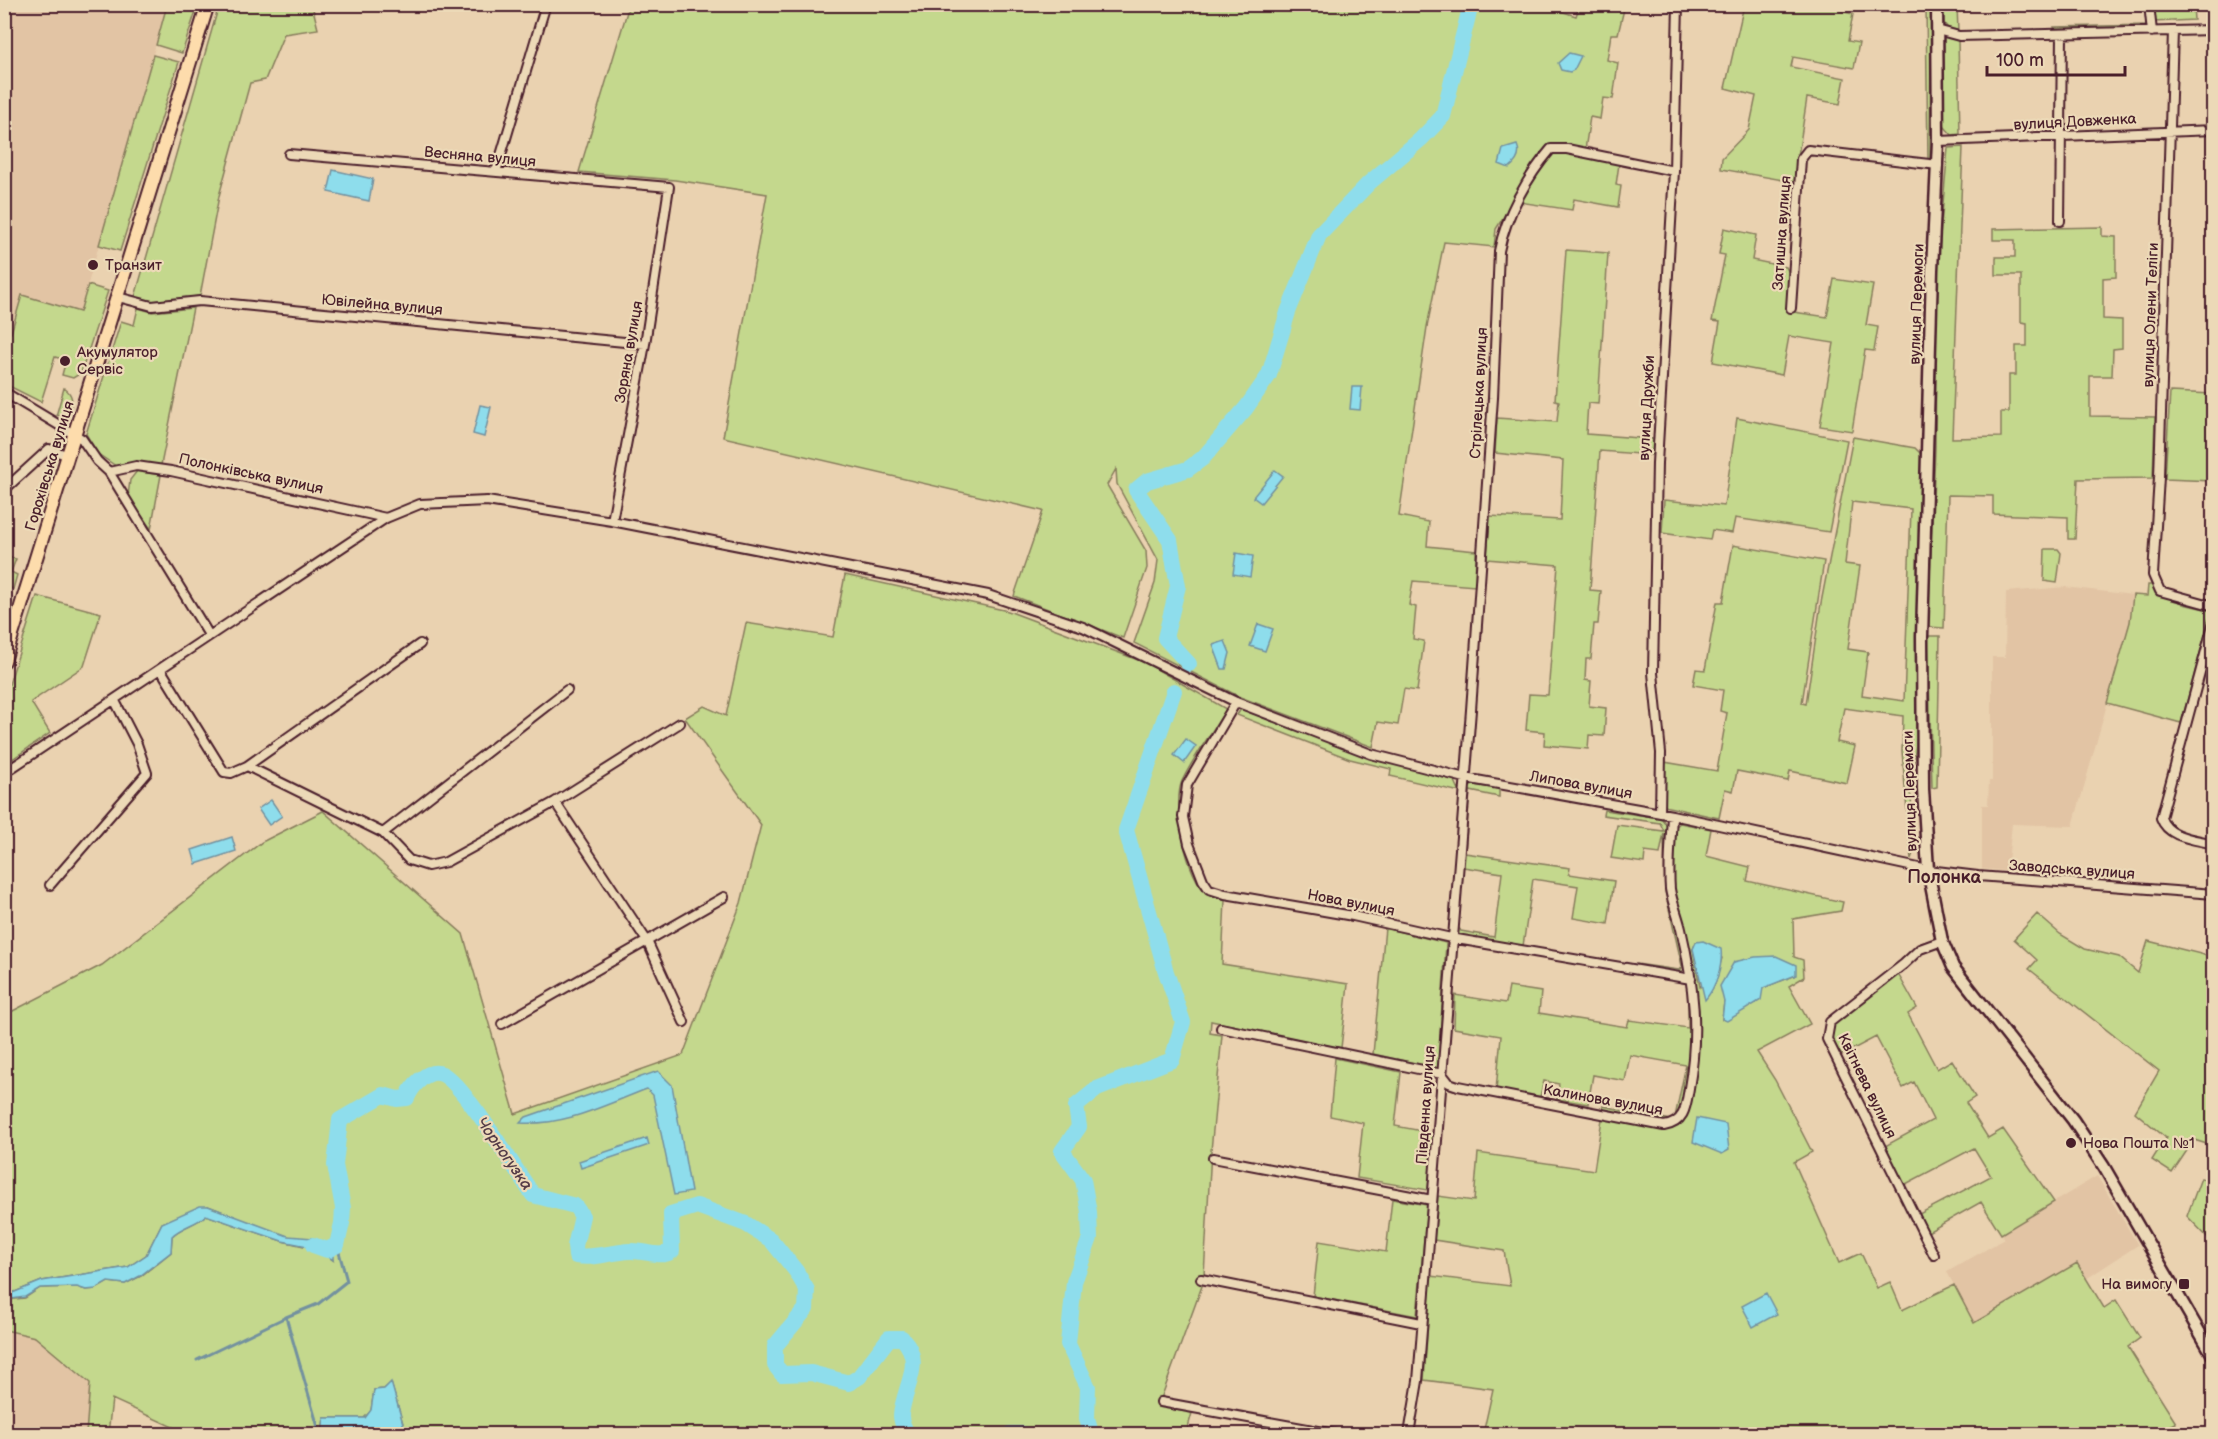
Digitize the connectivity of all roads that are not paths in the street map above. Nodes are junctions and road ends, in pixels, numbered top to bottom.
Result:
1 (208, 4) edge
2 (546, 4) edge
3 (1678, 4) edge
4 (1937, 4) edge
5 (2149, 4) edge
6 (1937, 30) junction
7 (2214, 30) edge
8 (2173, 31) junction
9 (2152, 32) junction
10 (2062, 35) junction
11 (2214, 130) edge
12 (2170, 131) junction
13 (2060, 136) junction
14 (1938, 141) junction
15 (289, 154) dead end
16 (1938, 165) junction
17 (1674, 171) junction
18 (496, 172) junction
19 (669, 186) joint
20 (2060, 221) dead end
21 (118, 297) junction
22 (1791, 308) dead end
23 (645, 344) junction
24 (4, 392) edge
25 (75, 435) junction
26 (69, 456) junction
27 (109, 472) junction
28 (4, 490) edge
29 (386, 518) junction
30 (612, 521) junction
31 (2214, 606) edge
32 (2214, 621) edge
33 (209, 635) junction
34 (420, 644) dead end
35 (4, 661) edge
36 (161, 670) junction
37 (567, 690) dead end
38 (115, 701) junction
39 (1236, 702) junction
40 (680, 723) dead end
41 (247, 766) junction
42 (4, 773) edge
43 (1465, 778) junction
44 (555, 802) junction
45 (1660, 813) junction
46 (1672, 815) junction
47 (383, 833) junction
48 (2214, 844) edge
49 (1928, 870) junction
50 (50, 885) dead end
51 (2214, 894) edge
52 (724, 897) dead end
53 (1451, 938) junction
54 (647, 941) junction
55 (1942, 941) junction
56 (1691, 980) junction
57 (684, 1022) dead end
58 (502, 1024) dead end
59 (1221, 1028) dead end
60 (1442, 1074) junction
61 (1213, 1158) dead end
62 (1432, 1200) junction
63 (1934, 1255) dead end
64 (1201, 1279) dead end
65 (1421, 1323) junction
66 (2214, 1357) edge
67 (1161, 1402) dead end
68 (1335, 1434) edge
69 (1409, 1434) edge

1 - 21 main road, Горохівська вулиця
2 - 18 street
3 - 17 street, вулиця Дружби
4 - 6 main road, вулиця Перемоги
5 - 9 street
6 - 10 street
6 - 14 main road, вулиця Перемоги
7 - 8 street
8 - 9 street
8 - 12 street, вулиця Олени Теліги
9 - 10 street
10 - 13 street
11 - 12 street, вулиця Довженка
12 - 13 street, вулиця Довженка
12 - 31 street, вулиця Олени Теліги
13 - 14 street, вулиця Довженка
13 - 20 street
14 - 16 main road, вулиця Перемоги
15 - 18 street, Весняна вулиця
16 - 22 street, Затишна вулиця
16 - 49 main road, вулиця Перемоги
17 - 43 street, Стрілецька вулиця
17 - 45 street, вулиця Дружби
18 - 19 street, Весняна вулиця
19 - 23 street, Зоряна вулиця
21 - 23 street, Ювілейна вулиця
21 - 25 main road, Горохівська вулиця
23 - 30 street, Зоряна вулиця
24 - 25 street
25 - 26 main road, Горохівська вулиця
25 - 27 street
26 - 28 street
26 - 35 main road, Горохівська вулиця
27 - 29 street, Полонківська вулиця
27 - 33 street
29 - 30 street, Липова вулиця
29 - 33 street, Липова вулиця
30 - 39 street, Липова вулиця
32 - 48 street
33 - 36 street, Липова вулиця
34 - 41 street
36 - 38 street, Липова вулиця
36 - 41 street
37 - 47 street
38 - 42 street, Липова вулиця
38 - 50 street
39 - 43 street, Липова вулиця
39 - 53 street, Нова вулиця
40 - 44 street
41 - 47 street
43 - 45 street, Липова вулиця
43 - 53 street, Південна вулиця
44 - 47 street
44 - 54 street
45 - 46 street, Липова вулиця
46 - 49 street, Липова вулиця
46 - 56 street, Калинова вулиця
49 - 51 street, Заводська вулиця
49 - 55 main road, вулиця Перемоги
52 - 54 street
53 - 56 street, Нова вулиця
53 - 60 street, Південна вулиця
54 - 57 street
54 - 58 street
55 - 63 street, Квітнева вулиця
55 - 66 main road, вулиця Перемоги
56 - 60 street, Калинова вулиця
59 - 60 street, Калинова вулиця
60 - 62 street, Південна вулиця
61 - 62 street
62 - 65 street, Південна вулиця
64 - 65 street
65 - 69 street, Південна вулиця
67 - 68 street

